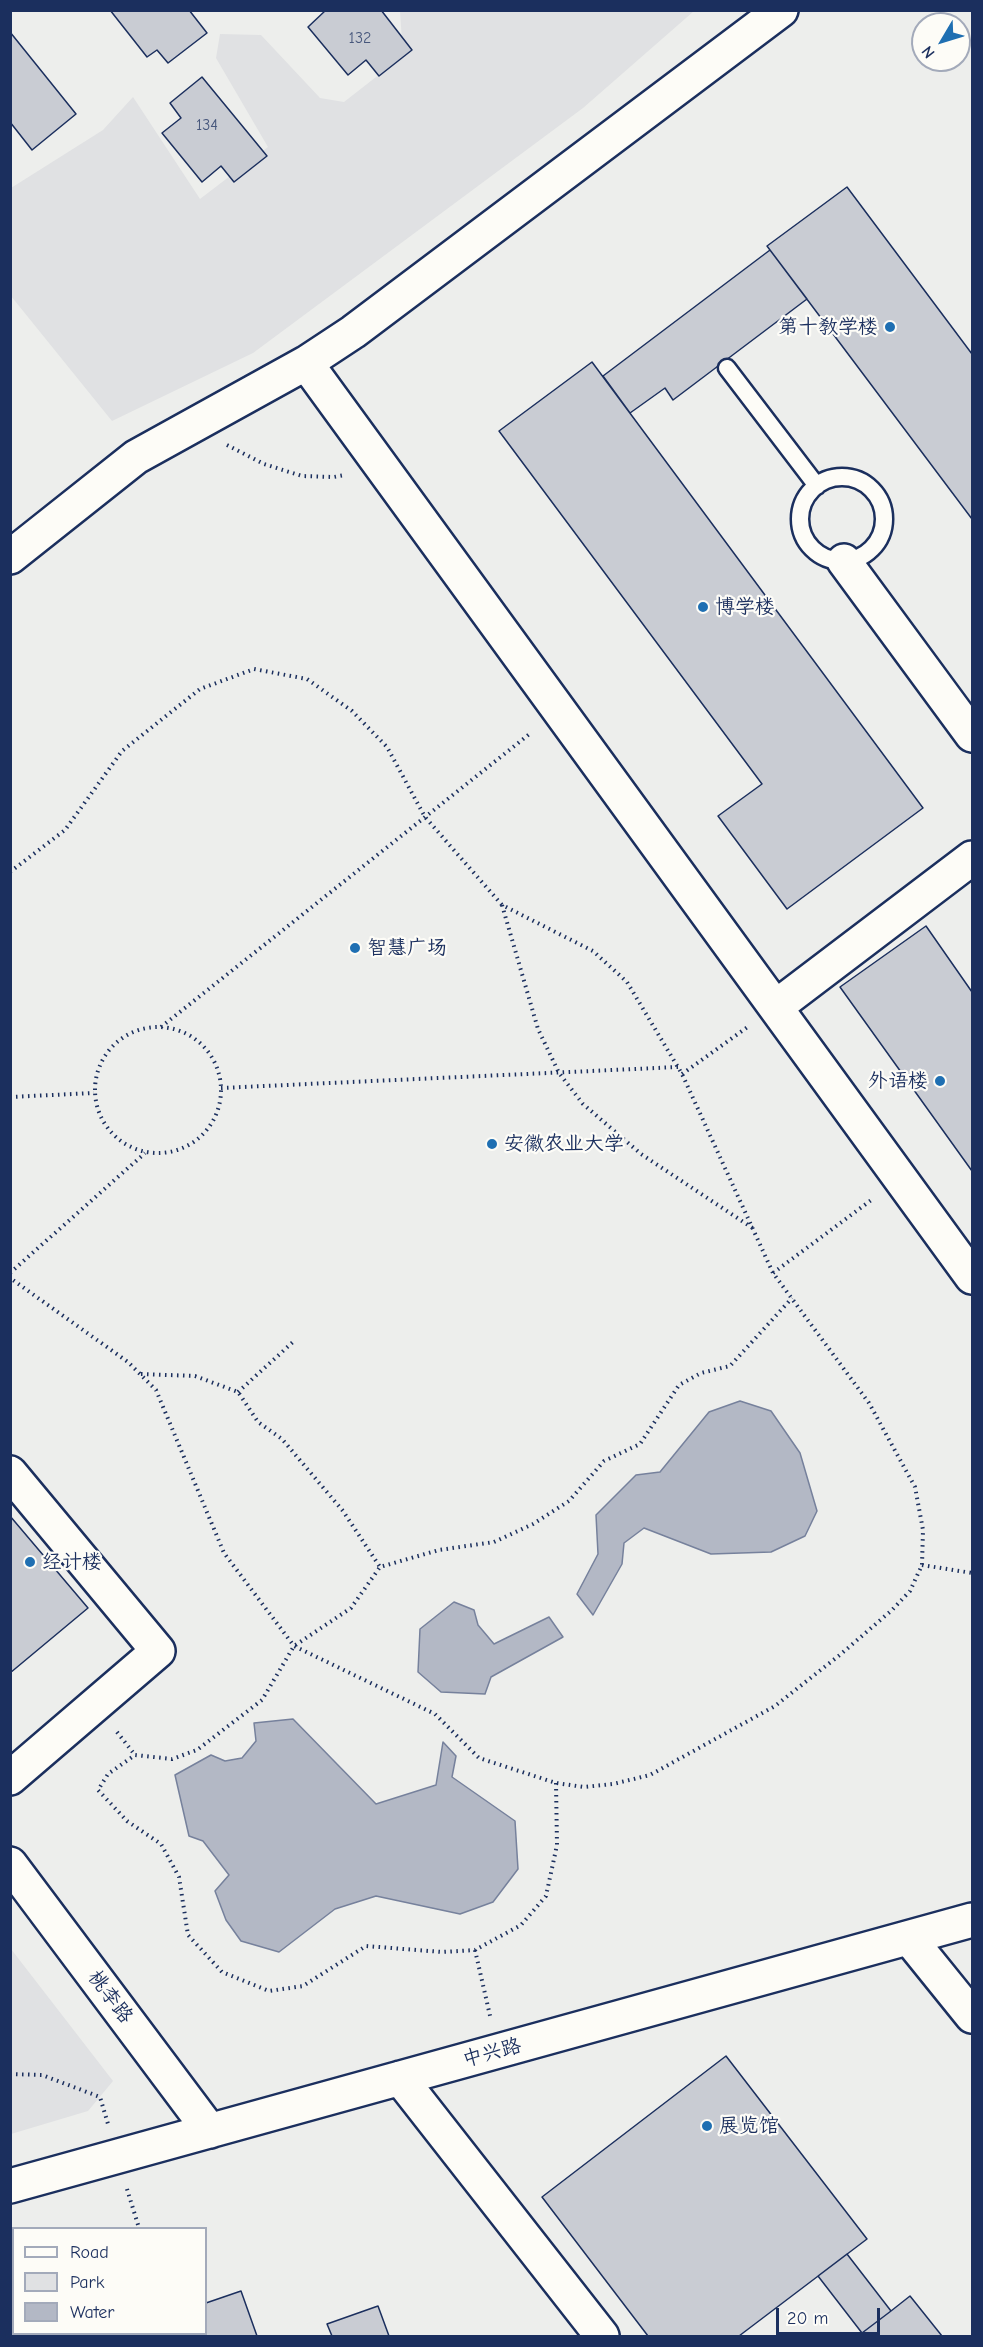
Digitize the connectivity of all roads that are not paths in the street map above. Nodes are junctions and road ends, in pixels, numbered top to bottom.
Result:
1 (781, 10) edge
2 (306, 363) junction
3 (727, 368) dead end
4 (817, 486) junction
5 (10, 557) edge
6 (844, 561) junction
7 (972, 735) edge
8 (972, 858) edge
9 (777, 1006) junction
10 (972, 1277) edge
11 (10, 1473) edge
12 (10, 1778) edge
13 (10, 1864) edge
14 (972, 1920) edge
15 (909, 1938) junction
16 (972, 2016) edge
17 (400, 2078) junction
18 (210, 2131) junction
19 (10, 2186) edge
20 (602, 2337) edge

1 - 2 street
2 - 5 street
2 - 9 street
3 - 4 lane
4 - 6 lane
4 - 6 lane
6 - 7 street
8 - 9 street
9 - 10 street
11 - 12 street
13 - 18 street, 桃李路
14 - 15 street, 中兴路
15 - 16 street
15 - 17 street, 中兴路
17 - 18 street, 中兴路
17 - 20 street
18 - 19 street, 中兴路

